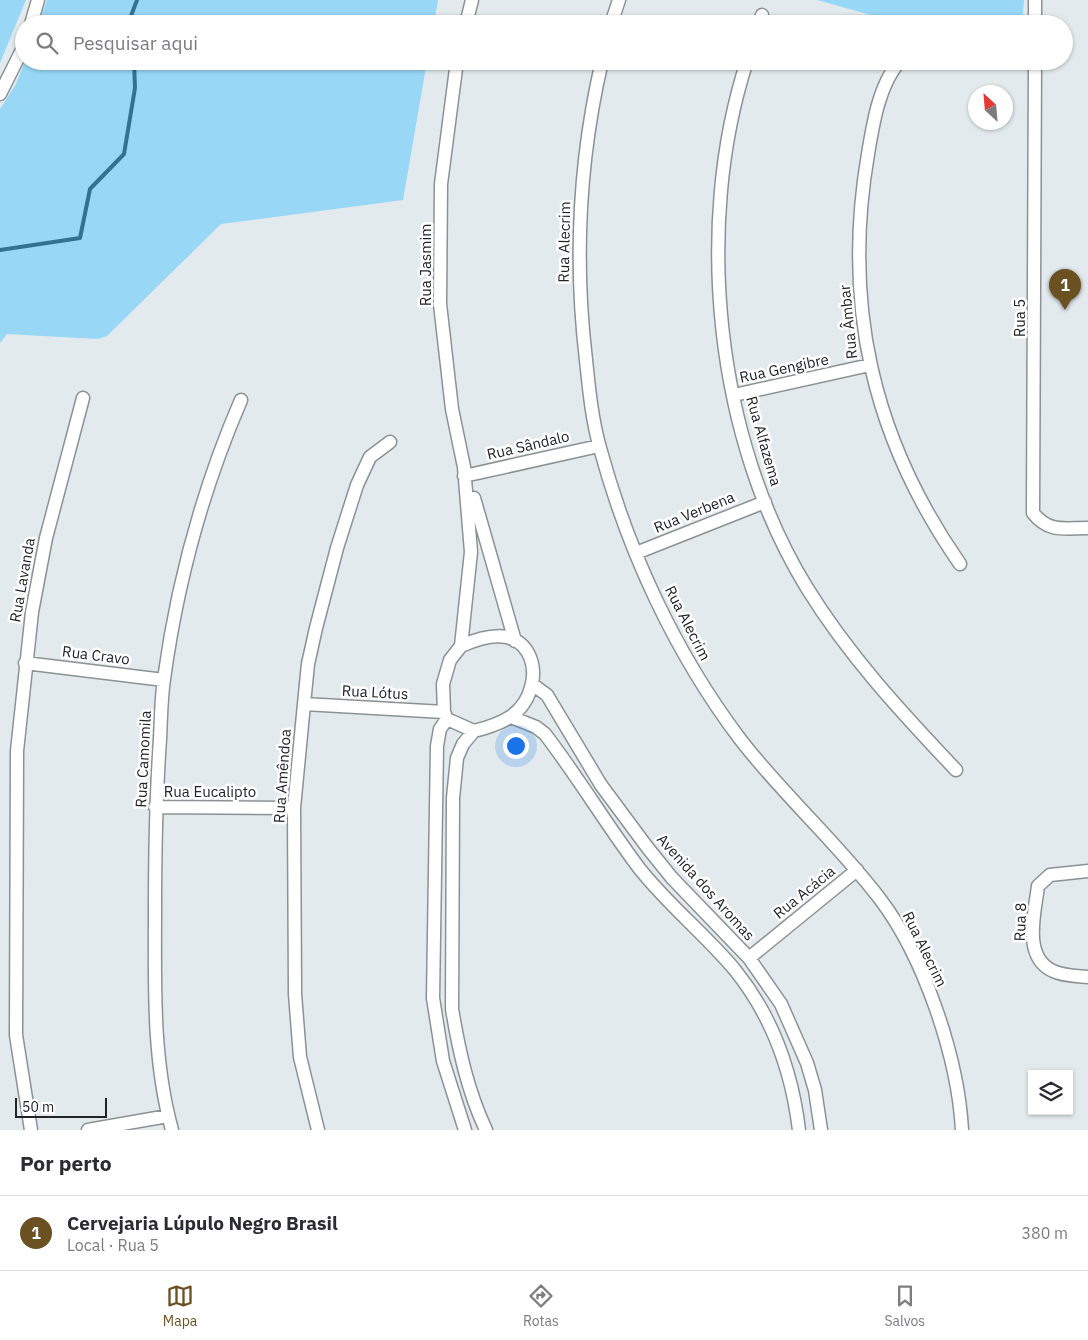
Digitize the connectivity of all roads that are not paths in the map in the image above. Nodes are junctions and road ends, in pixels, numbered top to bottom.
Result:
1 (38, 0) edge
2 (472, 0) edge
3 (619, 0) edge
4 (1035, 0) edge
5 (34, 15) edge
6 (468, 15) edge
7 (614, 15) edge
8 (1035, 15) edge
9 (15, 64) edge
10 (456, 70) edge
11 (600, 70) edge
12 (745, 70) edge
13 (895, 70) edge
14 (1035, 70) edge
15 (0, 94) edge
16 (870, 366) junction
17 (734, 395) junction
18 (83, 398) dead end
19 (241, 400) dead end
20 (390, 442) dead end
21 (599, 446) junction
22 (465, 473) junction
23 (765, 502) junction
24 (1088, 528) edge
25 (636, 553) junction
26 (960, 564) dead end
27 (515, 641) junction
28 (461, 646) junction
29 (25, 662) junction
30 (164, 680) junction
31 (532, 684) junction
32 (304, 704) junction
33 (446, 716) junction
34 (511, 717) junction
35 (474, 731) junction
36 (956, 770) dead end
37 (156, 807) junction
38 (294, 808) junction
39 (857, 870) junction
40 (1088, 870) edge
41 (749, 958) junction
42 (1088, 977) edge
43 (168, 1116) junction
44 (31, 1130) edge
45 (88, 1130) edge
46 (172, 1130) edge
47 (318, 1130) edge
48 (465, 1130) edge
49 (486, 1130) edge
50 (800, 1130) edge
51 (821, 1130) edge
52 (962, 1130) edge

1 - 5 street
2 - 6 street
3 - 7 street
4 - 8 street
9 - 15 street
10 - 22 street, Rua Jasmim
11 - 21 street, Rua Alecrim
12 - 17 street, Rua Alfazema
13 - 16 street, Rua Âmbar
14 - 24 street, Rua 5
16 - 17 street, Rua Gengibre
16 - 26 street, Rua Âmbar
17 - 23 street, Rua Alfazema
18 - 29 street, Rua Lavanda
19 - 30 street, Rua Camomila
20 - 32 street, Rua Amêndoa
21 - 22 street, Rua Sândalo
21 - 25 street, Rua Alecrim
22 - 27 street
22 - 28 street
23 - 25 street, Rua Verbena
23 - 36 street, Rua Alfazema
25 - 39 street, Rua Alecrim
27 - 28 street
27 - 31 street
28 - 33 street
29 - 30 street, Rua Cravo
29 - 44 street, Rua Lavanda
30 - 37 street, Rua Camomila
31 - 34 street
31 - 41 street, Avenida dos Aromas
32 - 33 street, Rua Lótus
32 - 38 street, Rua Amêndoa
33 - 35 street
33 - 48 street
34 - 35 street
34 - 50 street
35 - 49 street
37 - 38 street, Rua Eucalipto
37 - 43 street, Rua Camomila
38 - 47 street, Rua Amêndoa
39 - 41 street, Rua Acácia
39 - 52 street, Rua Alecrim
40 - 42 street, Rua 8
41 - 51 street, Avenida dos Aromas
43 - 45 street
43 - 46 street, Rua Camomila

